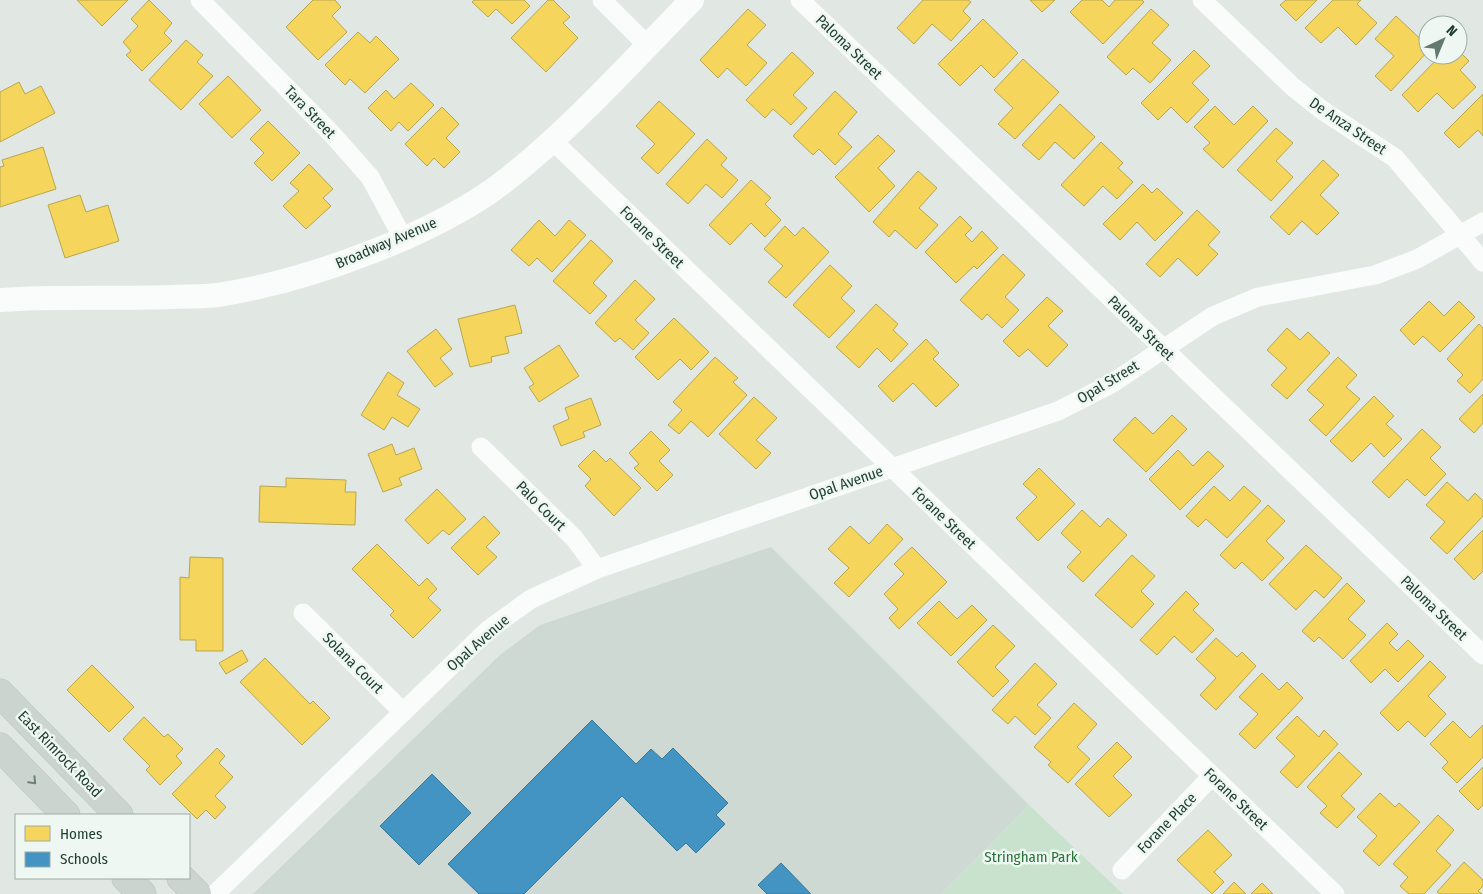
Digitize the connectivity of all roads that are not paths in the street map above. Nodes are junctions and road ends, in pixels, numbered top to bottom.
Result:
1 (200, 0) edge
2 (602, 0) edge
3 (692, 0) edge
4 (800, 0) edge
5 (1202, 0) edge
6 (647, 45) junction
7 (553, 141) junction
8 (1483, 222) edge
9 (1460, 236) junction
10 (403, 238) junction
11 (1483, 262) edge
12 (0, 300) edge
13 (1162, 349) junction
14 (481, 447) dead end
15 (892, 468) junction
16 (597, 569) junction
17 (303, 613) dead end
18 (1483, 654) edge
19 (0, 694) edge
20 (402, 712) junction
21 (0, 747) edge
22 (1212, 776) junction
23 (65, 814) edge
24 (119, 814) edge
25 (1122, 870) dead end
26 (127, 879) edge
27 (182, 879) edge
28 (142, 894) edge
29 (197, 894) edge
30 (215, 894) edge
31 (1336, 894) edge

1 - 10 street, Tara Street
2 - 6 street
3 - 6 street, Broadway Avenue
4 - 13 street, Paloma Street
5 - 9 street, De Anza Street
6 - 7 street, Broadway Avenue
7 - 10 street, Broadway Avenue
7 - 15 street, Forane Street
8 - 9 street, Opal Street
9 - 11 street, De Anza Street
9 - 13 street, Opal Street
10 - 12 street, Broadway Avenue
13 - 15 street, Opal Street
13 - 18 street, Paloma Street
14 - 16 street, Palo Court
15 - 16 street, Opal Avenue
15 - 22 street, Forane Street
16 - 20 street, Opal Avenue
17 - 20 street, Solana Court
19 - 24 main road, East Rimrock Road
20 - 30 street, Opal Avenue
21 -> 23 main road
22 - 25 street, Forane Place
22 - 31 street, Forane Street
26 - 28 main road
27 - 29 main road

